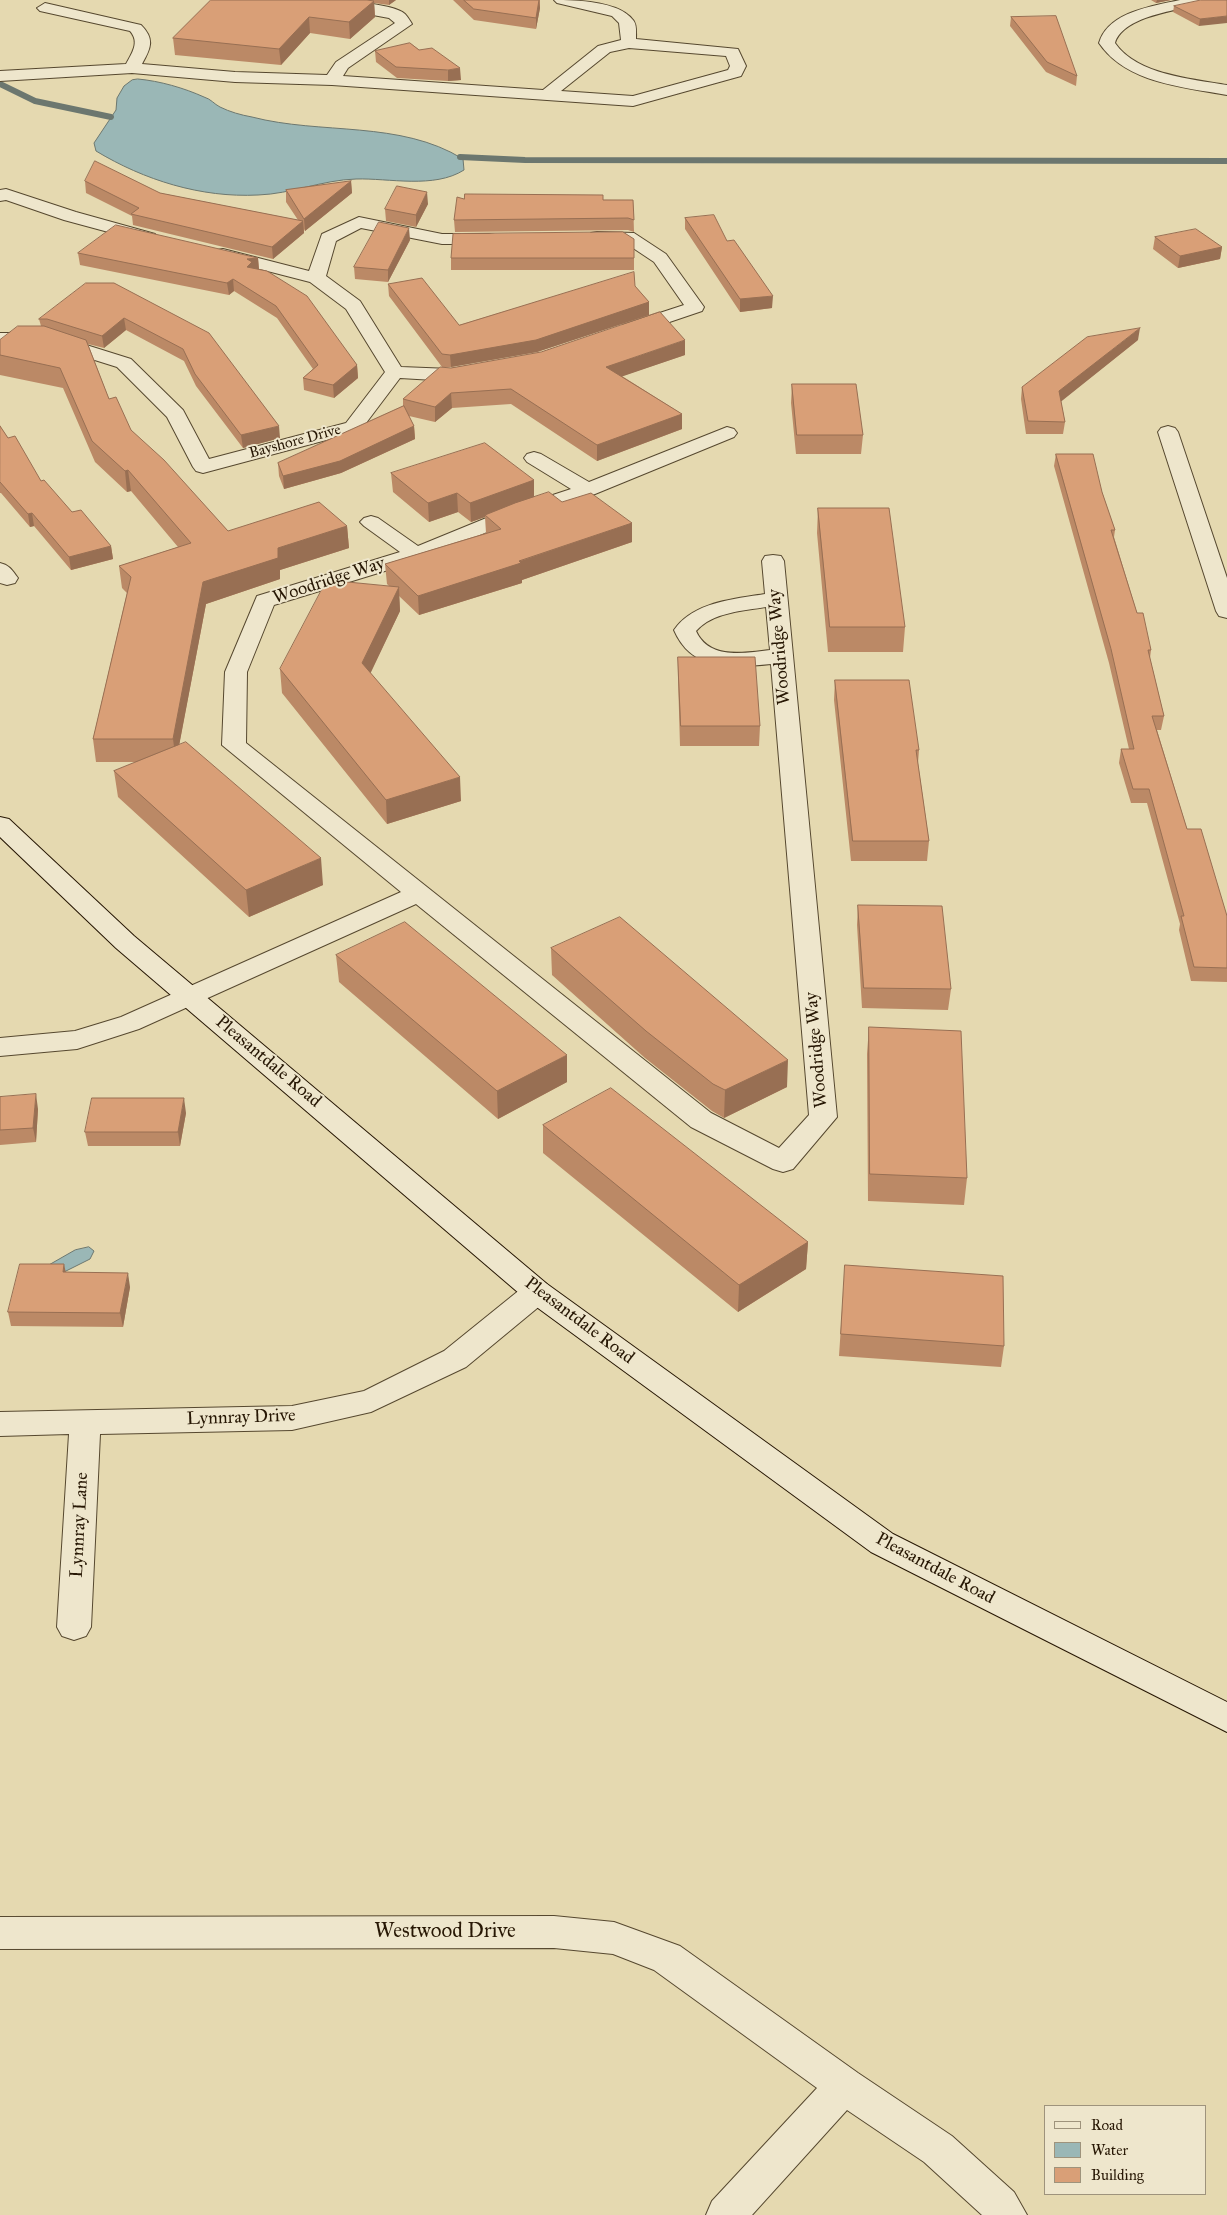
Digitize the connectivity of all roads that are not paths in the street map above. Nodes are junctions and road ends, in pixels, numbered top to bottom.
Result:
1 (320, 0) edge
2 (562, 0) edge
3 (1203, 0) edge
4 (45, 8) dead end
5 (629, 43) junction
6 (132, 68) junction
7 (0, 76) edge
8 (332, 80) junction
9 (1227, 90) edge
10 (545, 96) junction
11 (3, 195) edge
12 (511, 238) edge
13 (579, 238) edge
14 (168, 242) edge
15 (206, 250) edge
16 (316, 278) junction
17 (614, 335) edge
18 (0, 339) edge
19 (487, 369) edge
20 (395, 372) junction
21 (1168, 432) dead end
22 (727, 433) dead end
23 (534, 458) dead end
24 (588, 490) junction
25 (371, 522) dead end
26 (416, 554) junction
27 (773, 561) dead end
28 (775, 599) junction
29 (1227, 611) edge
30 (781, 656) junction
31 (0, 824) edge
32 (420, 893) junction
33 (190, 995) junction
34 (0, 1047) edge
35 (537, 1292) junction
36 (85, 1422) junction
37 (0, 1424) edge
38 (74, 1627) dead end
39 (1227, 1718) edge
40 (0, 1933) edge
41 (844, 2086) junction
42 (726, 2215) edge
43 (1007, 2215) edge

1 - 8 street
2 - 5 street
3 - 9 street
4 - 6 street
5 - 10 street
5 - 10 street
6 - 7 street
6 - 8 street
8 - 10 street
11 - 14 street
12 - 16 street
13 - 17 street
15 - 16 street
16 - 20 street
18 - 20 street, Bayshore Drive
19 - 20 street
21 - 29 street
22 - 24 street, Woodridge Way
23 - 24 street
24 - 26 street, Woodridge Way
25 - 26 street
26 - 32 street, Woodridge Way
27 - 28 street, Woodridge Way
28 - 30 street, Woodridge Way
28 - 30 street
30 - 32 street, Woodridge Way
31 - 33 street, Pleasantdale Road
32 - 33 street
33 - 34 street
33 - 35 street, Pleasantdale Road
35 - 36 street, Lynnray Drive
35 - 39 street, Pleasantdale Road
36 - 37 street, Lynnray Drive
36 - 38 street, Lynnray Lane
40 - 41 street, Westwood Drive
41 - 42 street
41 - 43 street, Westwood Drive

